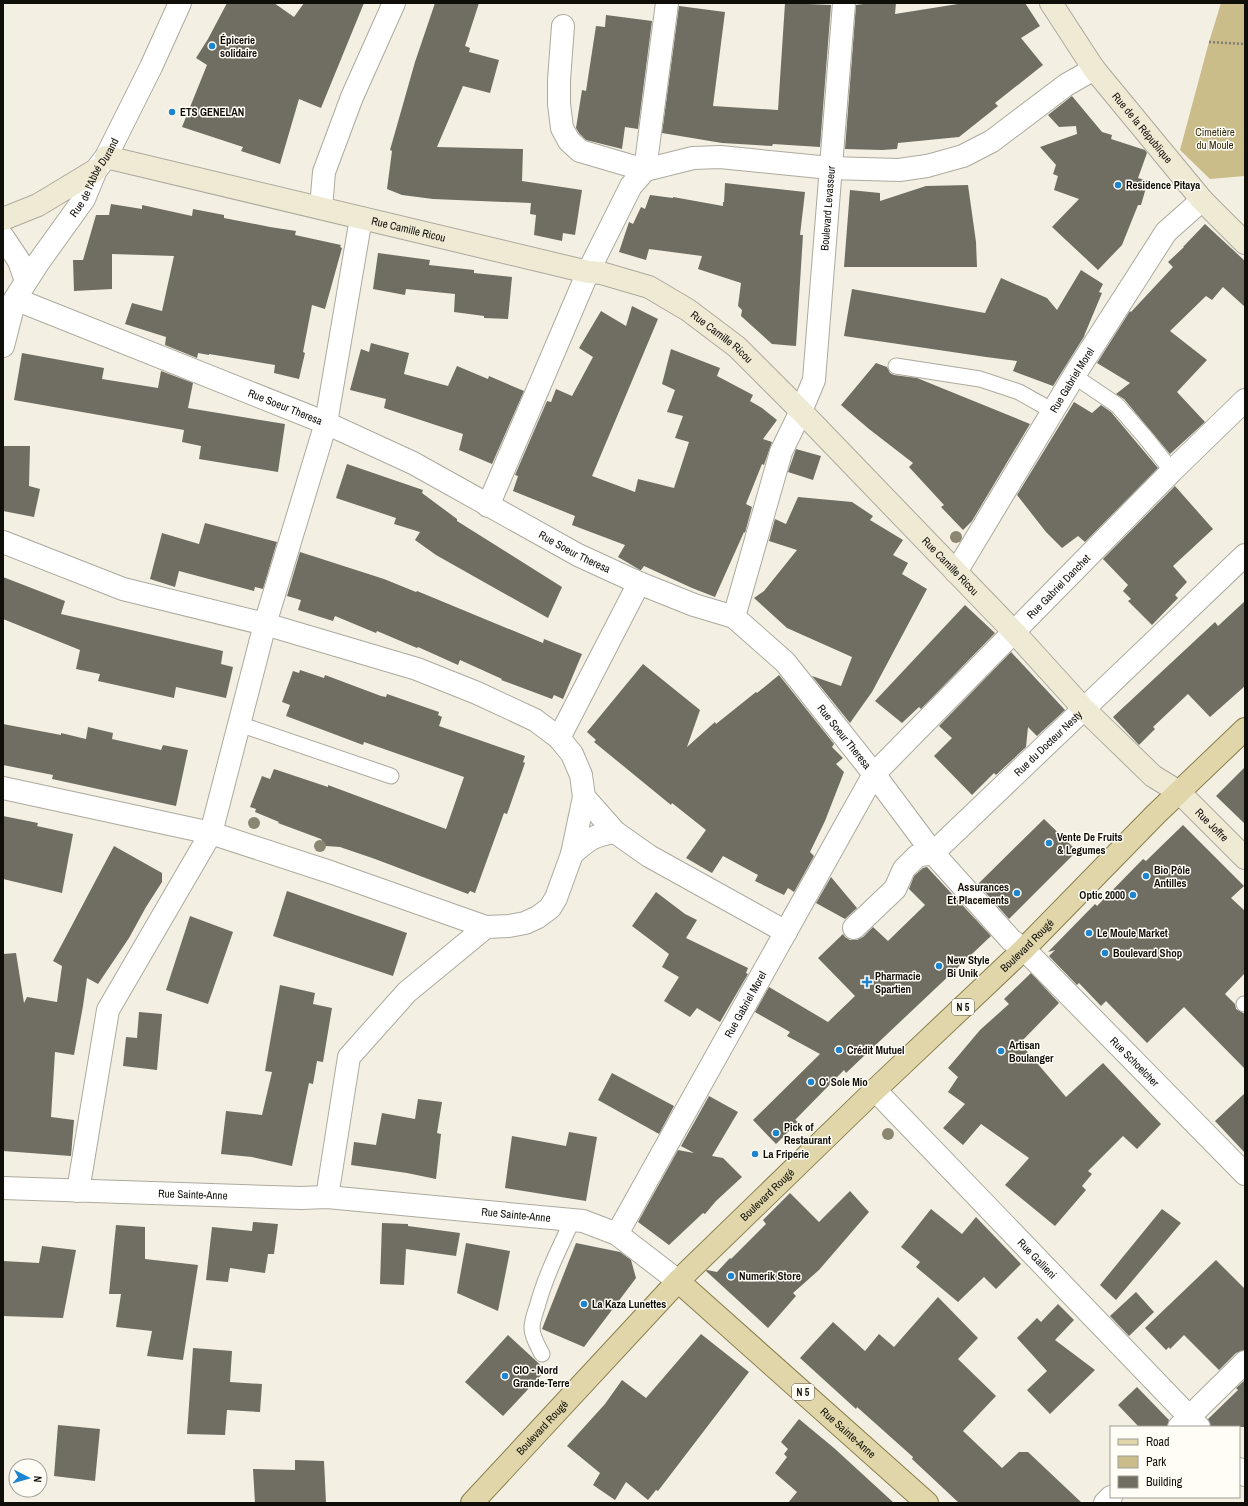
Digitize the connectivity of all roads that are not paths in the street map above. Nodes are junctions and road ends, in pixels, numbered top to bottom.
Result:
1 (180, 3) edge
2 (394, 3) edge
3 (667, 3) edge
4 (844, 3) edge
5 (1051, 3) edge
6 (563, 26) dead end
7 (1094, 69) junction
8 (101, 164) junction
9 (830, 168) junction
10 (645, 170) junction
11 (1202, 200) junction
12 (320, 208) junction
13 (361, 218) junction
14 (3, 219) edge
15 (3, 237) edge
16 (1245, 243) edge
17 (588, 272) junction
18 (21, 290) junction
19 (3, 346) edge
20 (896, 366) dead end
21 (1074, 376) junction
22 (1245, 400) edge
23 (801, 411) junction
24 (1053, 411) junction
25 (326, 423) junction
26 (1172, 471) junction
27 (488, 506) junction
28 (3, 542) edge
29 (1245, 555) edge
30 (956, 572) junction
31 (639, 583) junction
32 (734, 617) junction
33 (265, 624) junction
34 (1014, 632) junction
35 (1083, 708) junction
36 (239, 724) junction
37 (1245, 729) edge
38 (559, 738) junction
39 (874, 774) junction
40 (392, 776) dead end
41 (3, 788) edge
42 (1179, 792) junction
43 (584, 797) junction
44 (615, 832) junction
45 (211, 833) junction
46 (933, 853) junction
47 (572, 854) junction
48 (1245, 858) edge
49 (486, 927) junction
50 (854, 928) dead end
51 (786, 932) junction
52 (1024, 949) junction
53 (875, 1090) junction
54 (1245, 1174) edge
55 (3, 1188) edge
56 (78, 1191) junction
57 (327, 1197) junction
58 (572, 1221) junction
59 (617, 1234) junction
60 (678, 1280) junction
61 (542, 1354) dead end
62 (1245, 1362) edge
63 (1189, 1424) edge
64 (472, 1503) edge
65 (927, 1503) edge

1 - 8 street, Rue de l'Abbé Durand
2 - 12 street
3 - 10 street
4 - 9 street, Boulevard Levasseur
5 - 7 street, Rue de la République
6 - 10 street
7 - 9 street
7 - 11 street, Rue de la République
8 - 12 street, Rue Camille Ricou
8 - 14 street
8 - 18 street, Rue de l'Abbé Durand
9 - 10 street
9 - 23 street, Boulevard Levasseur
10 - 17 street
11 - 16 street, Rue de la République
11 - 21 street, Rue Gabriel Morel
12 - 13 street, Rue Camille Ricou
13 - 17 street, Rue Camille Ricou
13 - 25 street
15 - 18 street
17 - 23 street, Rue Camille Ricou
17 - 27 street
18 - 19 street, Rue de l'Abbé Durand
18 - 25 street, Rue Soeur Theresa
20 - 24 lane
21 - 24 street, Rue Gabriel Morel
21 - 26 lane
22 - 26 street, Rue Gabriel Danchet
23 - 30 street, Rue Camille Ricou
23 - 32 street, Boulevard Levasseur
24 - 30 street, Rue Gabriel Morel
25 - 27 street, Rue Soeur Theresa
25 - 33 street
26 - 34 street, Rue Gabriel Danchet
27 - 31 street, Rue Soeur Theresa
28 - 33 street
29 - 35 street, Rue du Docteur Nesty
30 - 34 street, Rue Camille Ricou
31 - 32 street, Rue Soeur Theresa
31 - 38 street
32 - 39 street, Rue Soeur Theresa
33 - 36 street
33 - 38 street
34 - 35 street, Rue Camille Ricou
34 - 39 street, Rue Gabriel Danchet
35 - 42 street, Rue Camille Ricou
35 - 46 street, Rue du Docteur Nesty
36 - 40 lane
36 - 45 street
37 - 42 main road, Boulevard Rougé / N 5
38 - 43 street
39 - 46 street, Rue Soeur Theresa
39 - 51 street, Rue Gabriel Morel
41 - 45 street
42 - 48 street, Rue Joffre
42 - 52 main road, Boulevard Rougé / N 5
43 - 44 street
43 - 47 street
44 - 47 street
44 - 51 street
45 - 49 street
45 - 56 street
46 - 50 street, Rue du Docteur Nesty
46 - 52 street, Rue Soeur Theresa
47 - 49 street
49 - 57 street
51 - 59 street, Rue Gabriel Morel
52 - 53 main road, Boulevard Rougé / N 5
52 - 54 street, Rue Schoelcher
53 - 60 main road, Boulevard Rougé / N 5
53 - 63 street, Rue Gallieni
55 - 56 street, Rue Sainte-Anne
56 - 57 street, Rue Sainte-Anne
57 - 58 street, Rue Sainte-Anne
58 - 59 street, Rue Sainte-Anne
58 - 61 lane
59 - 60 street, Rue Sainte-Anne
60 - 64 main road, Boulevard Rougé / N 5
60 - 65 main road, Rue Sainte-Anne / N 5
62 - 63 street

